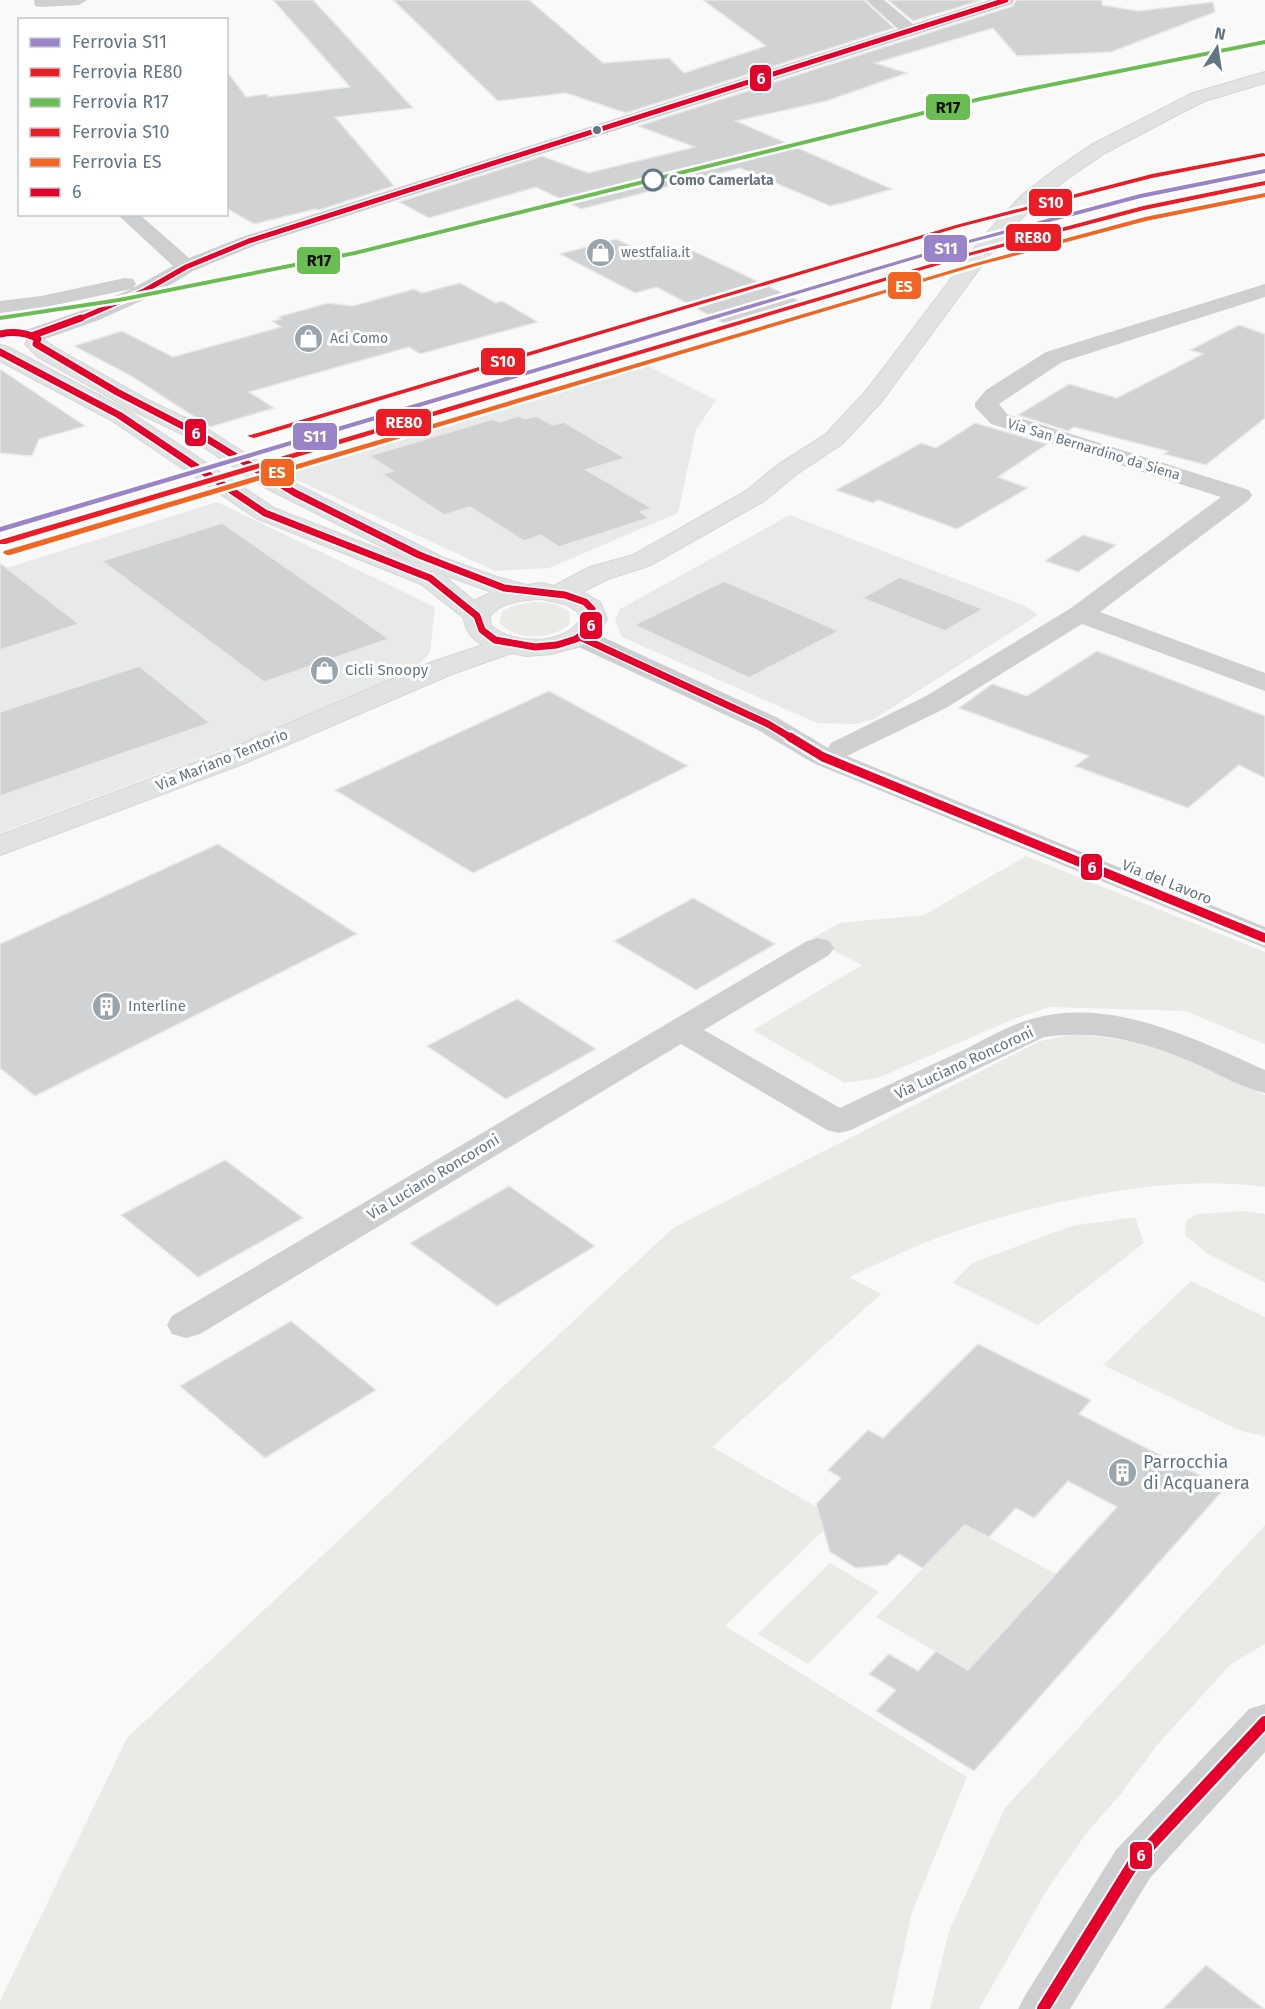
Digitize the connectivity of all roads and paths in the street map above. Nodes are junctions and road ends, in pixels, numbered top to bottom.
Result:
1 (79, 0) edge
2 (874, 0) edge
3 (1006, 0) edge
4 (41, 7) edge
5 (910, 30) junction
6 (1265, 77) edge
7 (1265, 85) edge
8 (1265, 95) edge
9 (1211, 101) junction
10 (1115, 139) junction
11 (129, 216) edge
12 (186, 267) junction
13 (1265, 290) edge
14 (0, 307) edge
15 (0, 334) edge
16 (35, 340) junction
17 (0, 352) edge
18 (642, 560) junction
19 (525, 592) junction
20 (560, 593) junction
21 (588, 605) junction
22 (1080, 614) junction
23 (480, 624) junction
24 (580, 637) junction
25 (508, 645) junction
26 (442, 668) junction
27 (1265, 683) edge
28 (768, 724) junction
29 (841, 749) junction
30 (0, 846) edge
31 (1265, 921) edge
32 (1265, 938) edge
33 (818, 948) dead end
34 (680, 1030) junction
35 (1265, 1083) edge
36 (186, 1324) dead end
37 (1265, 1722) edge
38 (1043, 2009) edge

1 - 4 street
2 - 5 street
3 - 5 street
5 - 12 street
6 - 9 main road
7 - 9 main road
8 - 9 main road
9 - 10 main road
9 - 10 main road
10 - 18 main road
11 - 12 street
12 - 14 street
12 - 16 street
13 - 22 street, Via San Bernardino da Siena
15 - 16 main road
16 - 17 main road
16 - 19 main road
17 - 23 main road
18 - 20 main road
18 - 21 main road
19 - 20 main road
19 - 23 main road
20 - 21 main road
21 - 24 main road
22 - 27 street
22 - 29 street, Via San Bernardino da Siena
23 - 25 main road
23 - 26 main road
24 - 25 main road
24 - 28 street, Via del Lavoro
25 - 26 main road
26 - 30 main road, Via Mariano Tentorio
28 - 29 street, Via del Lavoro
28 - 32 street, Via del Lavoro
29 - 31 street, Via del Lavoro
33 - 34 street, Via Luciano Roncoroni
34 - 35 street, Via Luciano Roncoroni
34 - 36 street, Via Luciano Roncoroni
37 - 38 street

